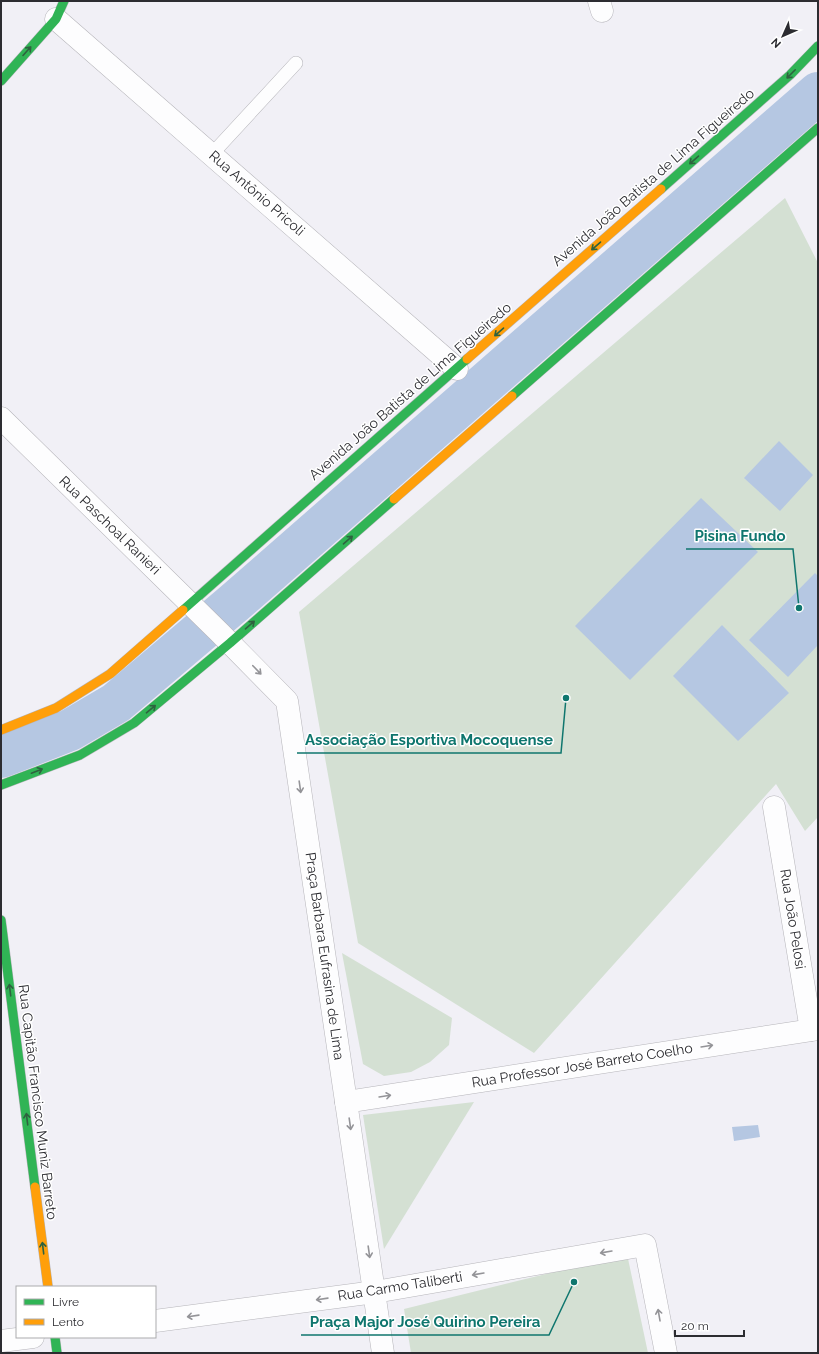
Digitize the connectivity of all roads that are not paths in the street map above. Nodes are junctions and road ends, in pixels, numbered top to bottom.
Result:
1 (60, 10) edge
2 (818, 46) edge
3 (296, 63) dead end
4 (1, 81) edge
5 (818, 128) edge
6 (812, 147) dead end
7 (794, 150) junction
8 (212, 154) junction
9 (457, 369) junction
10 (1, 418) edge
11 (196, 609) junction
12 (225, 637) junction
13 (1, 730) edge
14 (1, 785) edge
15 (774, 807) dead end
16 (1, 920) edge
17 (4, 969) edge
18 (814, 1030) edge
19 (346, 1102) junction
20 (48, 1286) edge
21 (375, 1292) junction
22 (156, 1321) edge
23 (25, 1338) edge
24 (55, 1338) edge
25 (1, 1341) edge
26 (57, 1353) edge
27 (383, 1353) edge
28 (666, 1353) edge

4 -> 1 main road
1 - 8 street, Rua Antônio Pricoli
2 -> 9 main road, Avenida João Batista de Lima Figueiredo
3 - 8 lane
5 - 7 main road
6 - 7 main road
12 -> 7 main road
8 - 9 street, Rua Antônio Pricoli
9 - 11 main road, Avenida João Batista de Lima Figueiredo
10 - 11 street, Rua Paschoal Ranieri
11 - 12 street, Rua Paschoal Ranieri
11 - 13 main road, Avenida João Batista de Lima Figueiredo
14 -> 12 main road
12 -> 19 street, Praça Barbara Eufrasina de Lima
15 - 18 street, Rua João Pelosi
16 - 17 main road, Rua Capitão Francisco Muniz Barreto
20 -> 17 main road, Rua Capitão Francisco Muniz Barreto
19 -> 18 street, Rua Professor José Barreto Coelho
19 -> 21 street, Praça Barbara Eufrasina de Lima
21 -> 22 street, Rua Carmo Taliberti
21 - 27 street, Praça Barbara Eufrasina de Lima
28 -> 21 street, Rua Carmo Taliberti
23 - 25 street
24 - 26 main road

